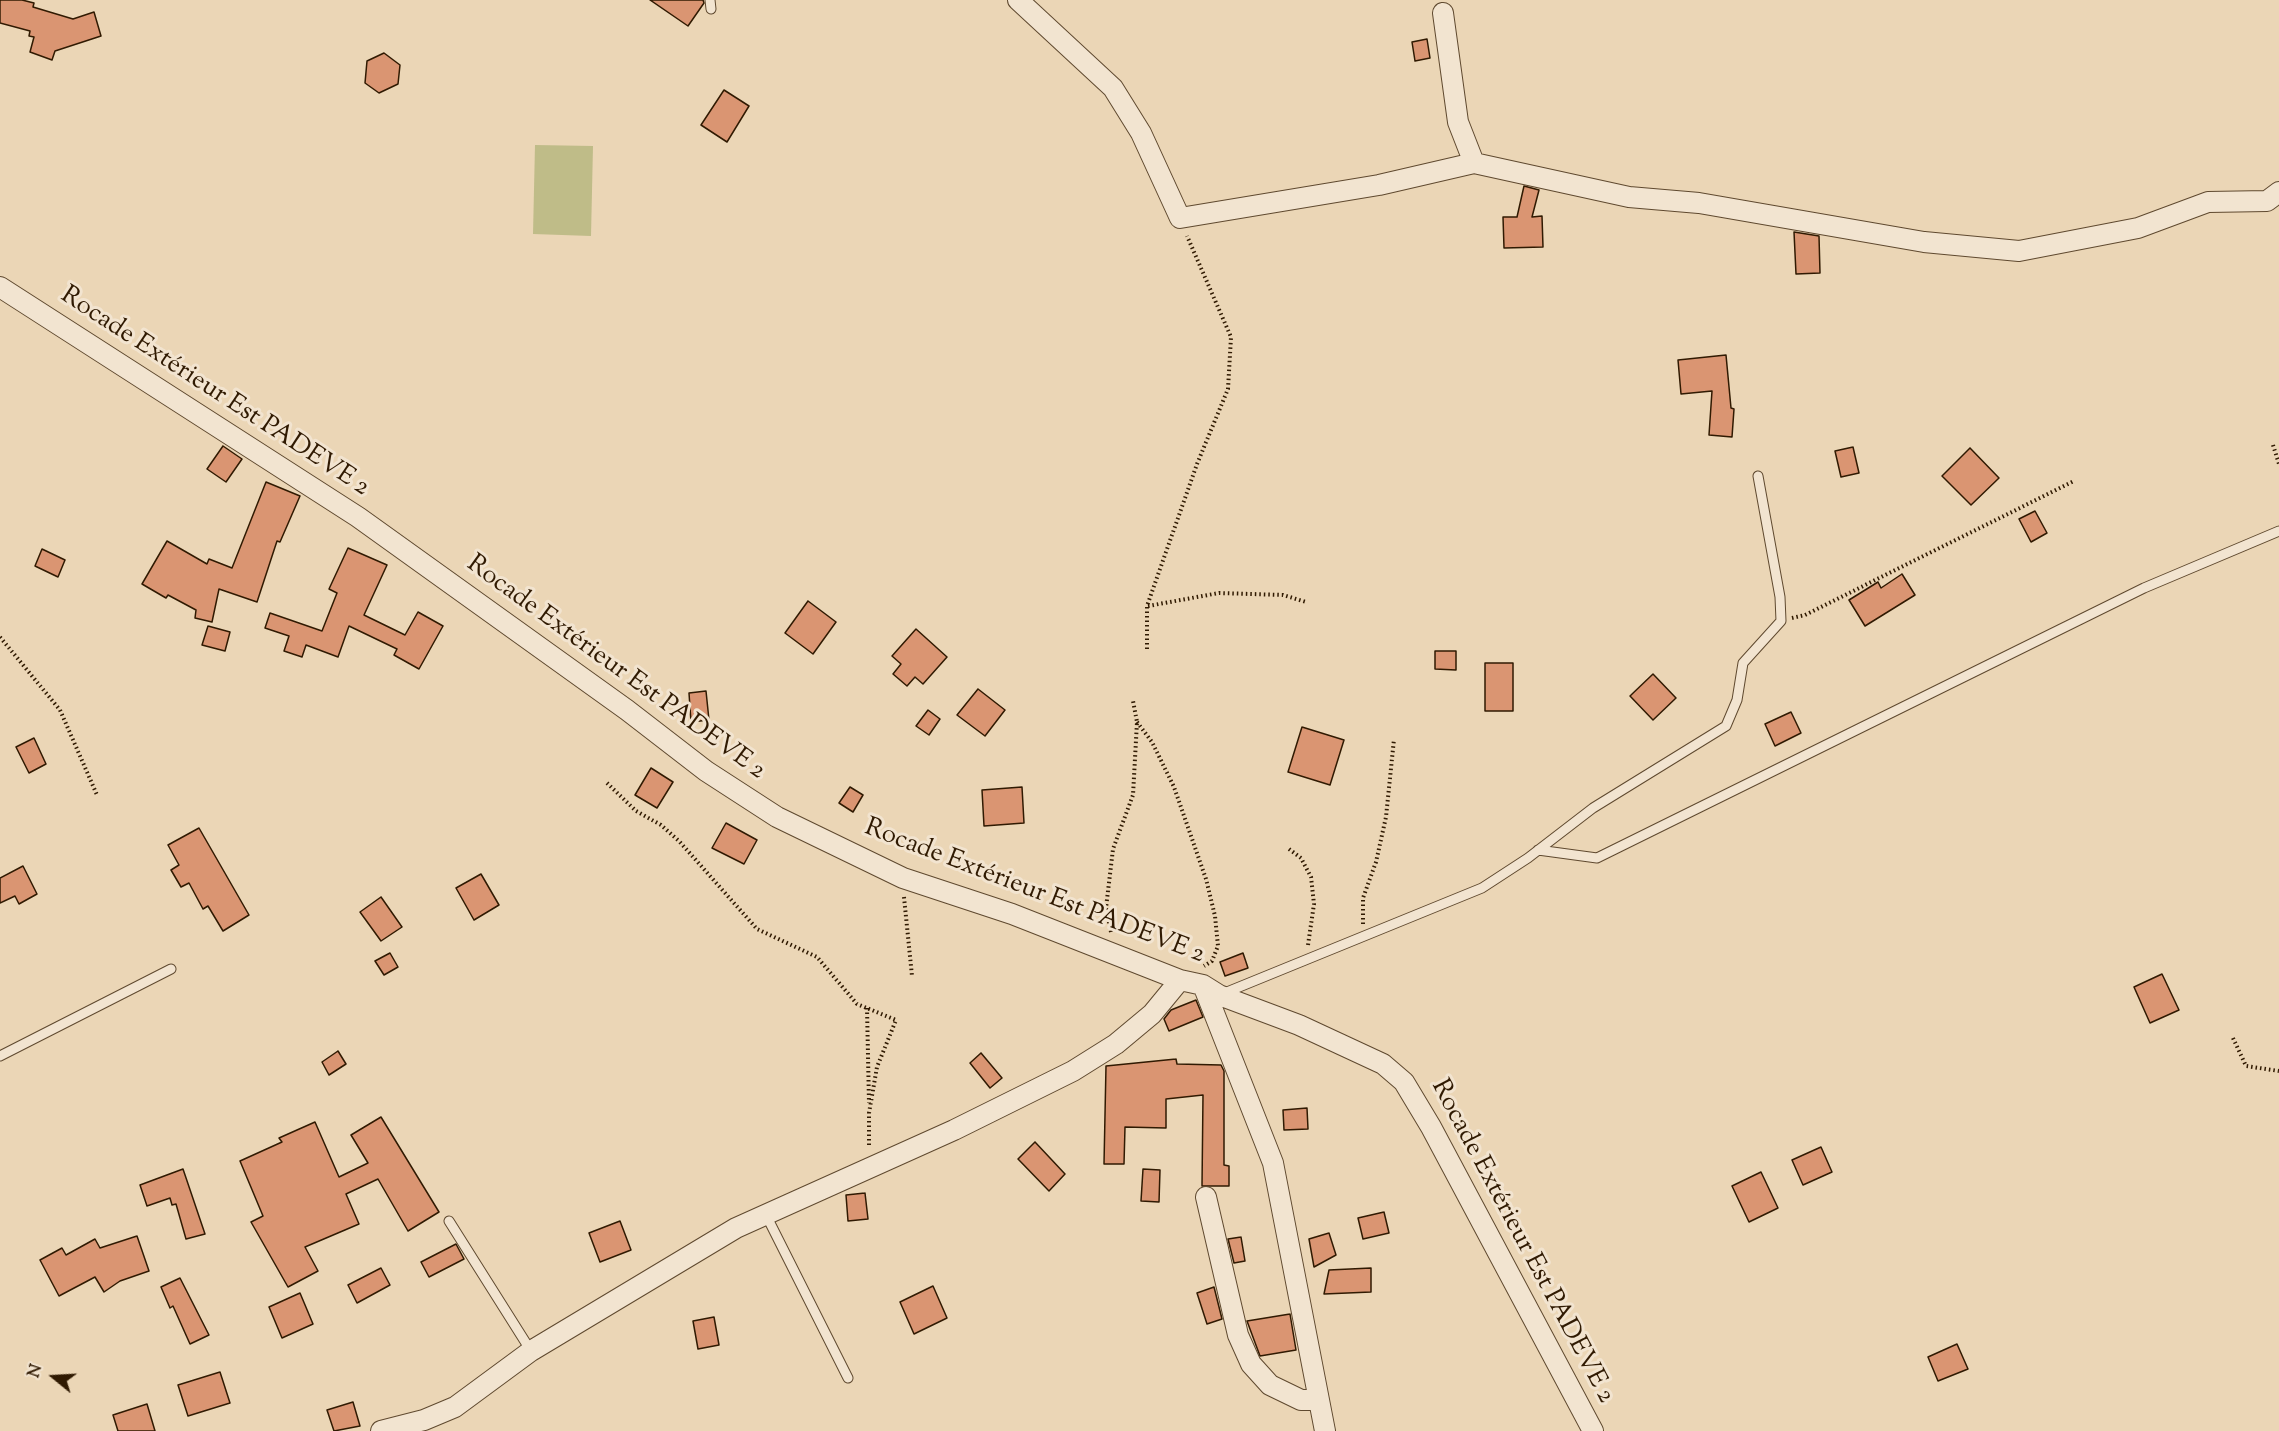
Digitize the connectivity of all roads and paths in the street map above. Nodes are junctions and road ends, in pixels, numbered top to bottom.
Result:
1 (1018, 0) edge
2 (1443, 13) dead end
3 (1474, 163) junction
4 (2279, 192) edge
5 (1180, 218) junction
6 (0, 287) edge
7 (2273, 445) dead end
8 (2279, 464) edge
9 (1758, 476) dead end
10 (2074, 481) dead end
11 (2279, 531) edge
12 (1306, 602) dead end
13 (1147, 606) junction
14 (1805, 615) dead end
15 (0, 637) edge
16 (1147, 650) dead end
17 (1133, 701) dead end
18 (1137, 722) junction
19 (1394, 739) dead end
20 (607, 783) dead end
21 (97, 795) dead end
22 (1289, 849) dead end
23 (1538, 850) junction
24 (903, 878) junction
25 (1364, 937) junction
26 (1115, 954) junction
27 (1304, 961) junction
28 (171, 969) dead end
29 (912, 976) dead end
30 (1180, 980) junction
31 (1203, 985) junction
32 (1219, 995) junction
33 (867, 1008) junction
34 (2233, 1038) dead end
35 (0, 1056) edge
36 (2279, 1071) edge
37 (869, 1113) junction
38 (869, 1168) junction
39 (1206, 1197) dead end
40 (766, 1215) junction
41 (449, 1221) dead end
42 (531, 1351) junction
43 (848, 1378) dead end
44 (1319, 1400) junction
45 (429, 1426) edge
46 (381, 1431) edge
47 (1325, 1431) edge
48 (1593, 1431) edge

1 - 5 street
2 - 3 street
3 - 4 street
3 - 5 street
5 - 13 path
6 - 24 street, Rocade Extérieur Est PADEVE 2
7 - 8 path
9 - 23 lane
10 - 14 path
11 - 23 lane
12 - 13 path
13 - 16 path
15 - 21 path
17 - 18 path
18 - 26 path
18 - 30 path
19 - 25 path
20 - 33 path
22 - 27 path
23 - 25 lane
24 - 26 street, Rocade Extérieur Est PADEVE 2
24 - 29 path
25 - 27 lane
26 - 30 street, Rocade Extérieur Est PADEVE 2
27 - 32 lane
28 - 35 lane
30 - 31 street, Rocade Extérieur Est PADEVE 2
30 - 38 street
31 - 32 street, Rocade Extérieur Est PADEVE 2
31 - 44 street
32 - 48 street, Rocade Extérieur Est PADEVE 2
33 - 37 path
33 - 37 path
34 - 36 path
37 - 38 path
38 - 40 street
39 - 44 street
40 - 42 street
40 - 43 lane
41 - 42 lane
42 - 45 street
44 - 47 street
45 - 46 street

